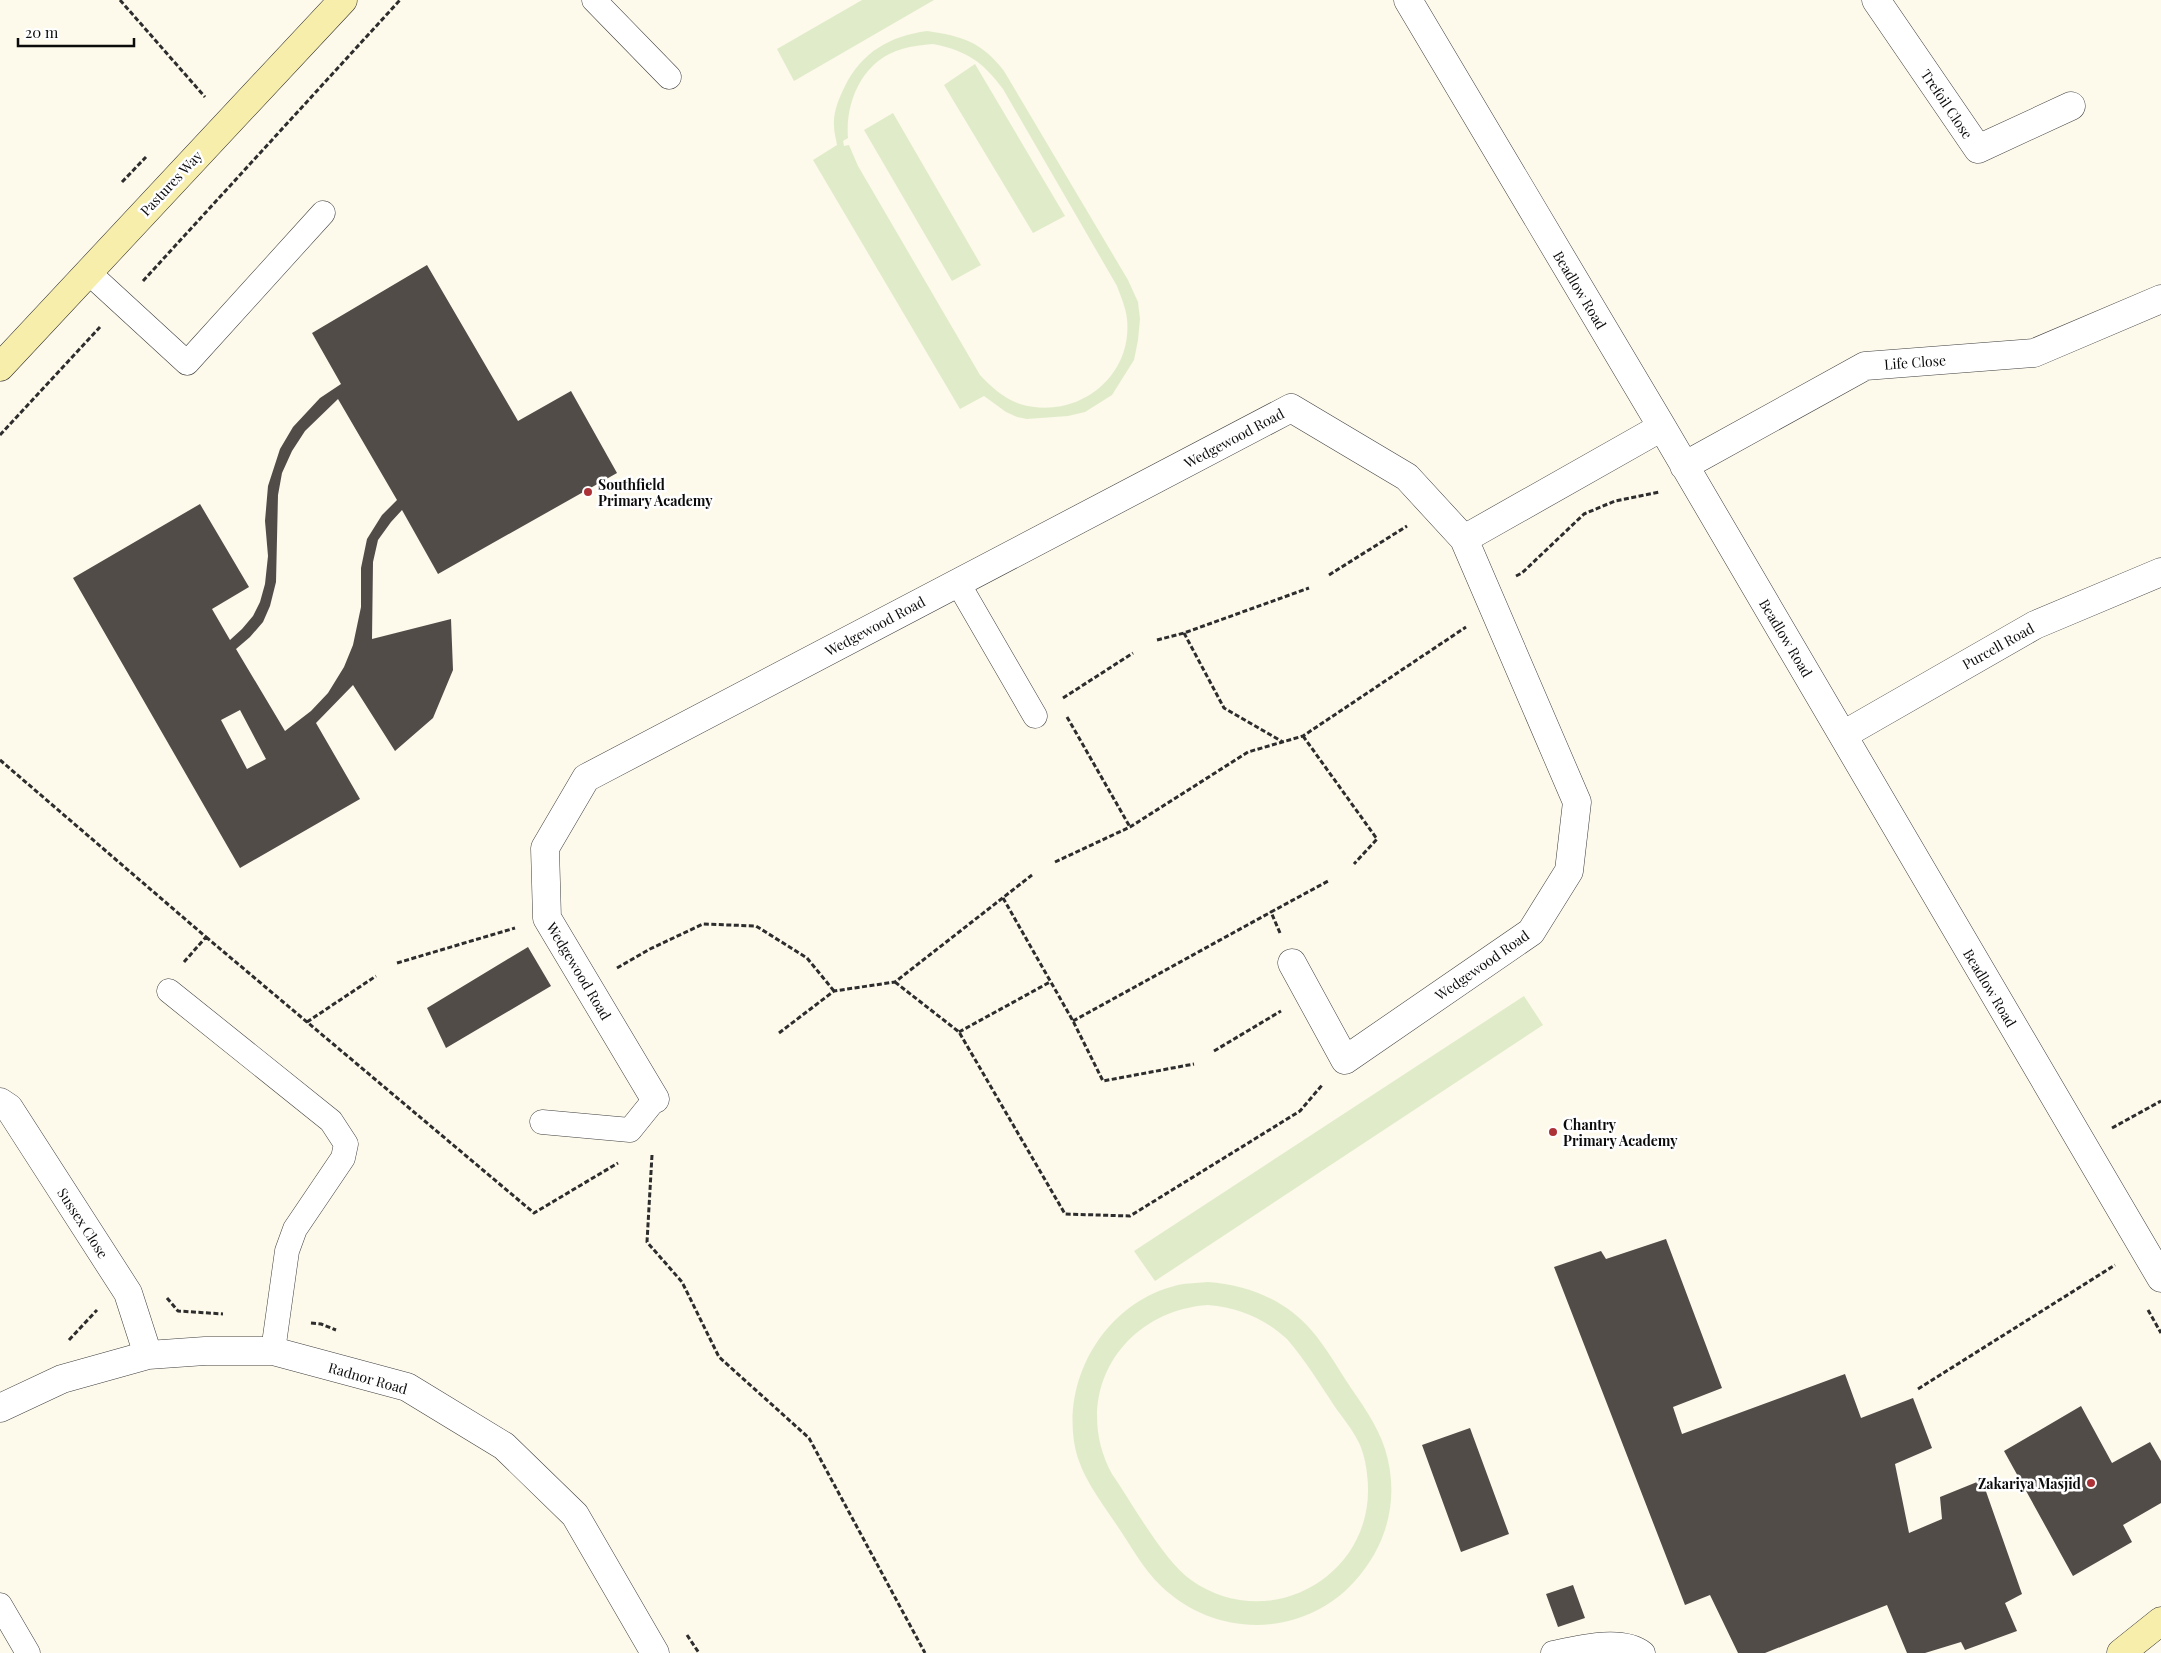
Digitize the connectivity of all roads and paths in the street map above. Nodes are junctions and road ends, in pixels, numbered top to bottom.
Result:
1 (120, 0) edge
2 (344, 0) edge
3 (400, 0) edge
4 (594, 0) edge
5 (1408, 0) edge
6 (1876, 0) edge
7 (669, 77) dead end
8 (200, 104) dead end
9 (2070, 106) dead end
10 (148, 155) dead end
11 (142, 161) dead end
12 (323, 213) dead end
13 (88, 272) junction
14 (2161, 299) edge
15 (122, 304) junction
16 (0, 367) edge
17 (1662, 427) junction
18 (0, 435) edge
19 (1684, 466) junction
20 (1661, 492) dead end
21 (1436, 508) junction
22 (1464, 539) junction
23 (2161, 572) edge
24 (1329, 575) dead end
25 (958, 582) junction
26 (1309, 588) dead end
27 (1490, 601) junction
28 (1184, 633) junction
29 (1157, 640) dead end
30 (1133, 653) dead end
31 (1035, 716) junction
32 (1843, 734) junction
33 (1303, 736) junction
34 (1283, 742) junction
35 (0, 760) edge
36 (1130, 827) junction
37 (1055, 862) dead end
38 (1354, 864) dead end
39 (1032, 875) dead end
40 (1330, 880) dead end
41 (1003, 898) junction
42 (1271, 912) junction
43 (547, 918) junction
44 (206, 937) junction
45 (397, 963) dead end
46 (1292, 963) joint
47 (376, 976) dead end
48 (895, 982) junction
49 (1050, 982) junction
50 (587, 985) junction
51 (170, 991) joint
52 (834, 991) junction
53 (1310, 994) junction
54 (307, 1022) junction
55 (1073, 1022) junction
56 (960, 1032) junction
57 (779, 1033) dead end
58 (1214, 1051) dead end
59 (1345, 1060) junction
60 (1194, 1064) dead end
61 (655, 1099) joint
62 (2161, 1101) edge
63 (0, 1102) edge
64 (542, 1122) dead end
65 (2083, 1144) junction
66 (652, 1151) dead end
67 (619, 1162) dead end
68 (2143, 1247) junction
69 (2161, 1278) edge
70 (273, 1351) junction
71 (148, 1354) junction
72 (1918, 1389) dead end
73 (0, 1408) edge
74 (0, 1605) edge
75 (2161, 1621) edge
76 (28, 1653) edge
77 (655, 1653) edge
78 (924, 1653) edge
79 (1553, 1653) edge
80 (1643, 1653) edge
81 (2121, 1653) edge

1 - 8 path
2 - 13 street, Pastures Way
3 - 15 path
4 - 7 lane
5 - 17 street, Beadlow Road
6 - 9 street, Trefoil Close
10 - 11 path
12 - 15 lane
13 - 15 lane
13 - 16 street, Pastures Way
14 - 19 street, Life Close
15 - 18 path
17 - 19 street, Beadlow Road
17 - 22 street
19 - 32 street, Beadlow Road
20 - 27 path
21 - 22 street, Wedgewood Road
21 - 24 path
21 - 25 street, Wedgewood Road
22 - 27 street, Wedgewood Road
23 - 32 street, Purcell Road
25 - 31 lane
25 - 43 street, Wedgewood Road
26 - 28 path
27 - 33 path
27 - 59 street, Wedgewood Road
28 - 29 path
28 - 34 path
30 - 31 path
31 - 36 path
32 - 65 street, Beadlow Road
33 - 34 path
33 - 38 path
34 - 36 path
35 - 44 path
36 - 37 path
39 - 41 path
40 - 42 path
41 - 48 path
41 - 49 path
42 - 46 path
42 - 55 path
43 - 45 path
43 - 50 street, Wedgewood Road
44 - 51 path
44 - 54 path
46 - 53 street
47 - 54 path
48 - 52 path
48 - 56 path
49 - 55 path
49 - 56 path
50 - 52 path
50 - 61 street, Wedgewood Road
51 - 70 lane
52 - 57 path
53 - 58 path
53 - 59 street
54 - 67 path
55 - 60 path
56 - 59 path
61 - 64 lane
62 - 65 path
63 - 71 street, Sussex Close
65 - 68 street, Beadlow Road
66 - 78 path
68 - 69 street, Beadlow Road
68 - 72 path
70 - 71 street, Radnor Road
70 - 77 street, Radnor Road
71 - 73 street, Radnor Road
74 - 76 lane
75 - 81 street
79 - 80 lane

